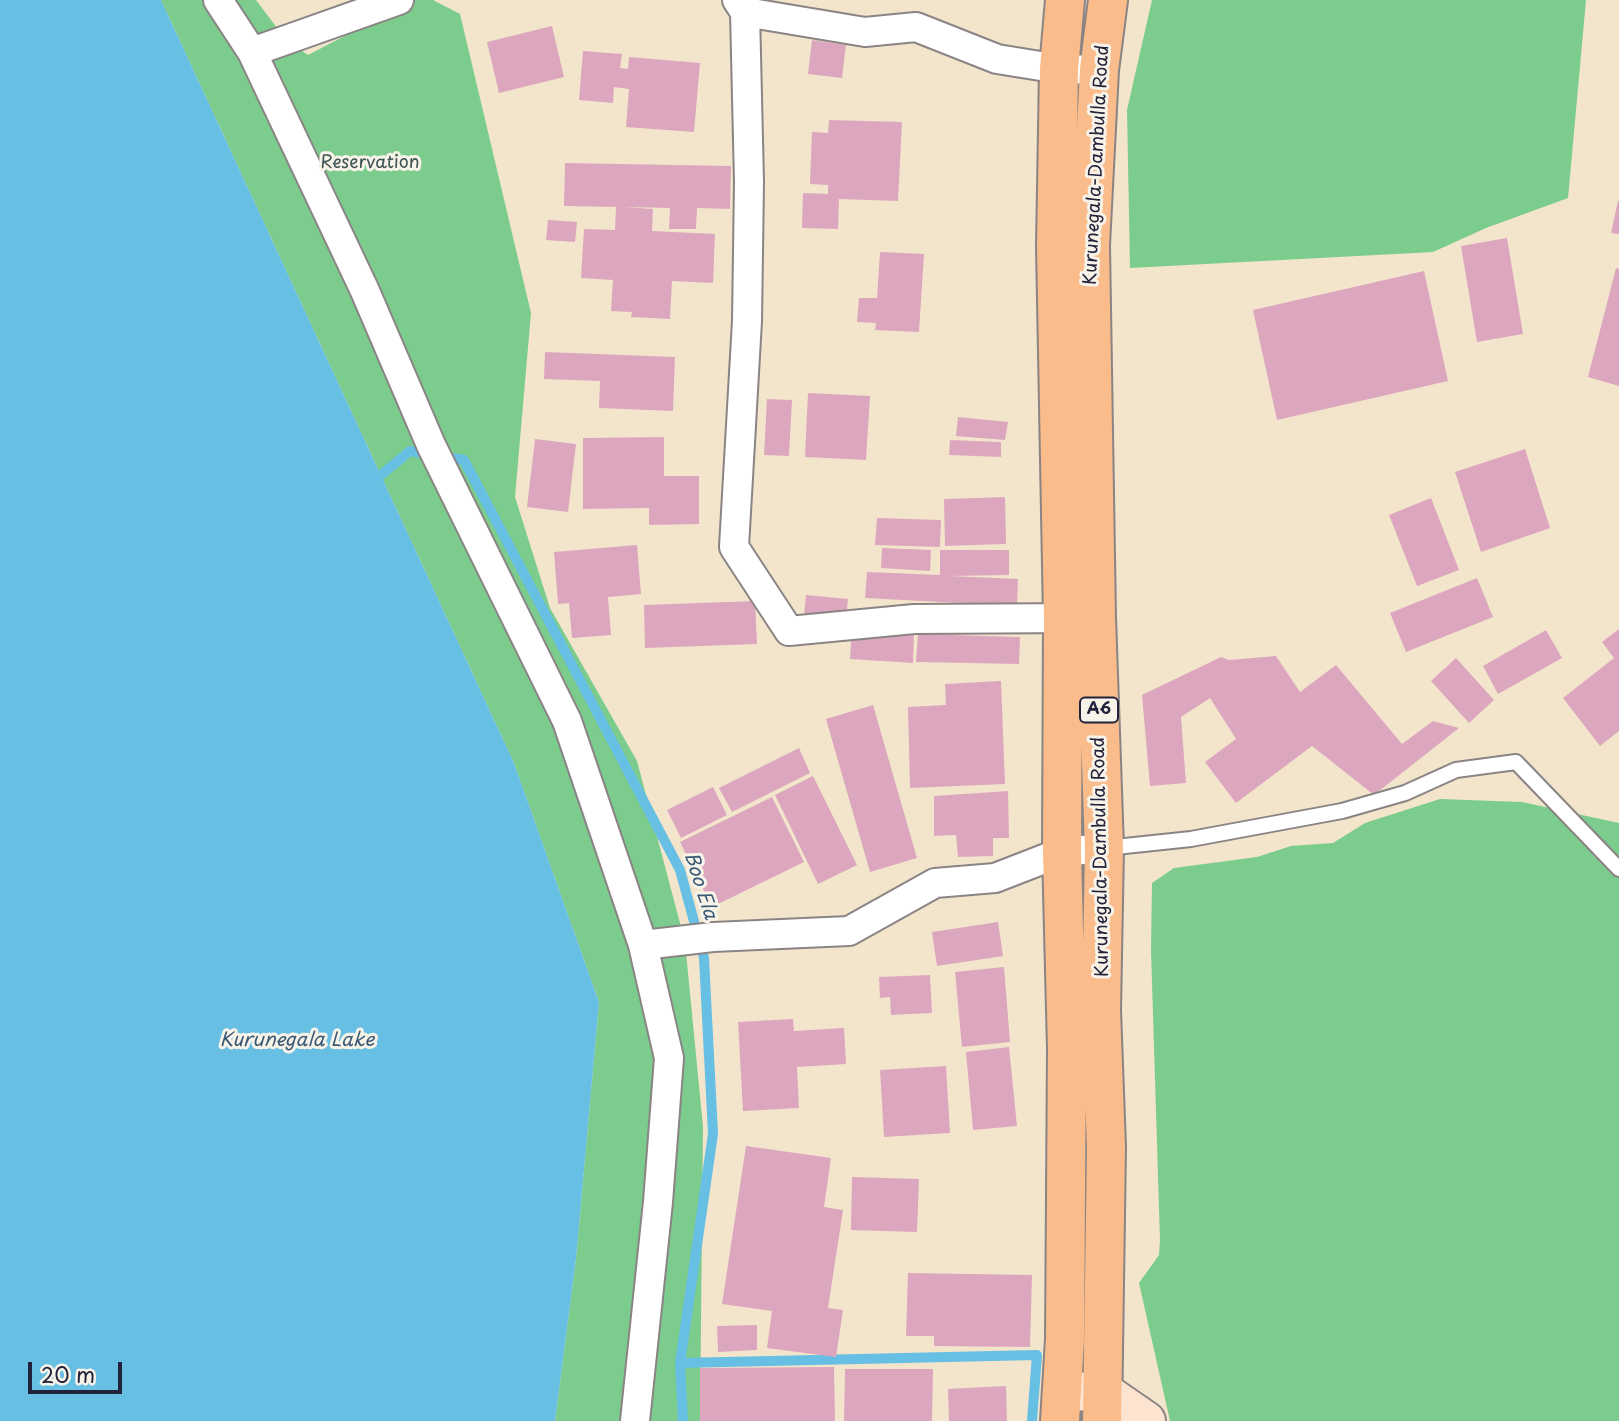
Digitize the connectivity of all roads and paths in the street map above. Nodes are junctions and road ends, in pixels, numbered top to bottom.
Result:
1 (218, 0) edge
2 (399, 0) edge
3 (1065, 0) edge
4 (1108, 0) edge
5 (741, 6) edge
6 (251, 52) junction
7 (1059, 69) junction
8 (1099, 70) junction
9 (1080, 618) junction
10 (1104, 848) junction
11 (1062, 852) junction
12 (1619, 869) edge
13 (643, 945) junction
14 (1062, 1406) edge
15 (1103, 1407) edge
16 (635, 1421) edge
17 (1146, 1421) edge

1 - 6 street
2 - 6 street
3 - 7 highway, Kurunegala-Dambulla Road / A6
4 - 8 highway, Kurunegala-Dambulla Road / A6
5 - 7 street
5 - 9 street
6 - 13 street
7 - 8 street
7 - 9 highway, Kurunegala-Dambulla Road / A6
8 - 9 highway, Kurunegala-Dambulla Road / A6
9 - 10 highway, Kurunegala-Dambulla Road / A6
9 - 11 highway, Kurunegala-Dambulla Road / A6
10 - 11 street
10 - 12 lane
10 - 15 highway, Kurunegala-Dambulla Road / A6
11 - 13 street
11 - 14 highway, Kurunegala-Dambulla Road / A6
13 - 16 street
14 - 15 main road
15 - 17 main road

